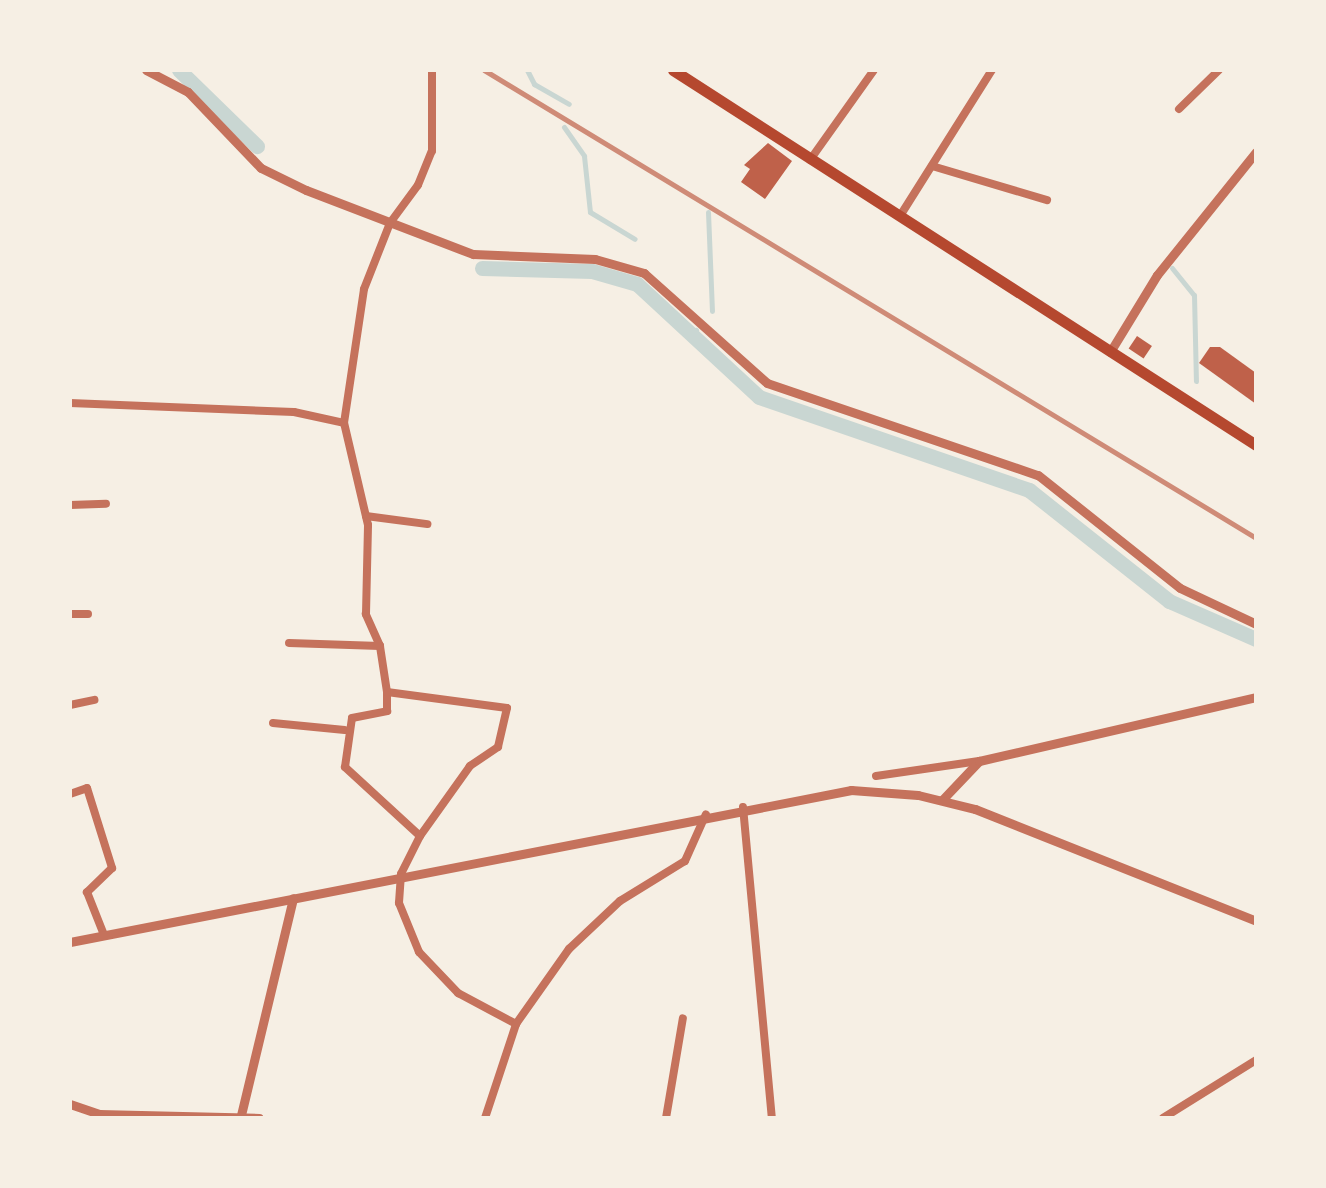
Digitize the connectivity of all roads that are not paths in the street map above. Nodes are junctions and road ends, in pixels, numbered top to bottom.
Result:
1 (146, 70) edge
2 (432, 70) edge
3 (673, 70) edge
4 (874, 70) edge
5 (992, 70) edge
6 (1220, 70) edge
7 (1180, 109) dead end
8 (1256, 152) edge
9 (810, 160) junction
10 (932, 166) junction
11 (1046, 200) dead end
12 (900, 216) junction
13 (390, 224) junction
14 (1110, 352) junction
15 (70, 403) edge
16 (344, 423) junction
17 (1256, 445) edge
18 (106, 504) dead end
19 (70, 505) edge
20 (366, 516) junction
21 (426, 524) dead end
22 (70, 614) edge
23 (88, 614) dead end
24 (1256, 624) edge
25 (288, 643) dead end
26 (380, 646) junction
27 (387, 692) junction
28 (1256, 697) edge
29 (94, 700) dead end
30 (70, 705) edge
31 (273, 722) dead end
32 (346, 730) junction
33 (979, 761) junction
34 (876, 776) dead end
35 (70, 794) edge
36 (942, 800) junction
37 (742, 807) junction
38 (706, 814) junction
39 (420, 836) junction
40 (402, 874) junction
41 (294, 898) junction
42 (1256, 920) edge
43 (104, 935) junction
44 (70, 942) edge
45 (683, 1018) dead end
46 (516, 1024) junction
47 (1256, 1060) edge
48 (70, 1104) edge
49 (241, 1115) junction
50 (99, 1116) edge
51 (258, 1118) edge
52 (485, 1118) edge
53 (666, 1118) edge
54 (772, 1118) edge
55 (1164, 1118) edge

1 - 13 street
2 - 13 street
3 - 9 main road
4 - 9 street
5 - 10 street
6 - 7 street
8 - 14 street
9 - 12 main road
10 - 11 street
10 - 12 street
12 - 14 main road
13 - 16 street
13 - 24 street
14 - 17 main road
15 - 16 street
16 - 20 street
18 - 19 street
20 - 21 street
20 - 26 street
22 - 23 street
25 - 26 street
26 - 27 street
27 - 32 street
27 - 39 street
28 - 33 street
29 - 30 street
31 - 32 street
32 - 39 street
33 - 34 street
33 - 36 street
35 - 43 street
36 - 37 street
36 - 42 street
37 - 38 street
37 - 54 street
38 - 40 street
38 - 46 street
39 - 40 street
40 - 41 street
40 - 46 street
41 - 43 street
41 - 49 street
43 - 44 street
45 - 53 street
46 - 52 street
47 - 55 street
48 - 50 street
49 - 50 street
49 - 51 street

